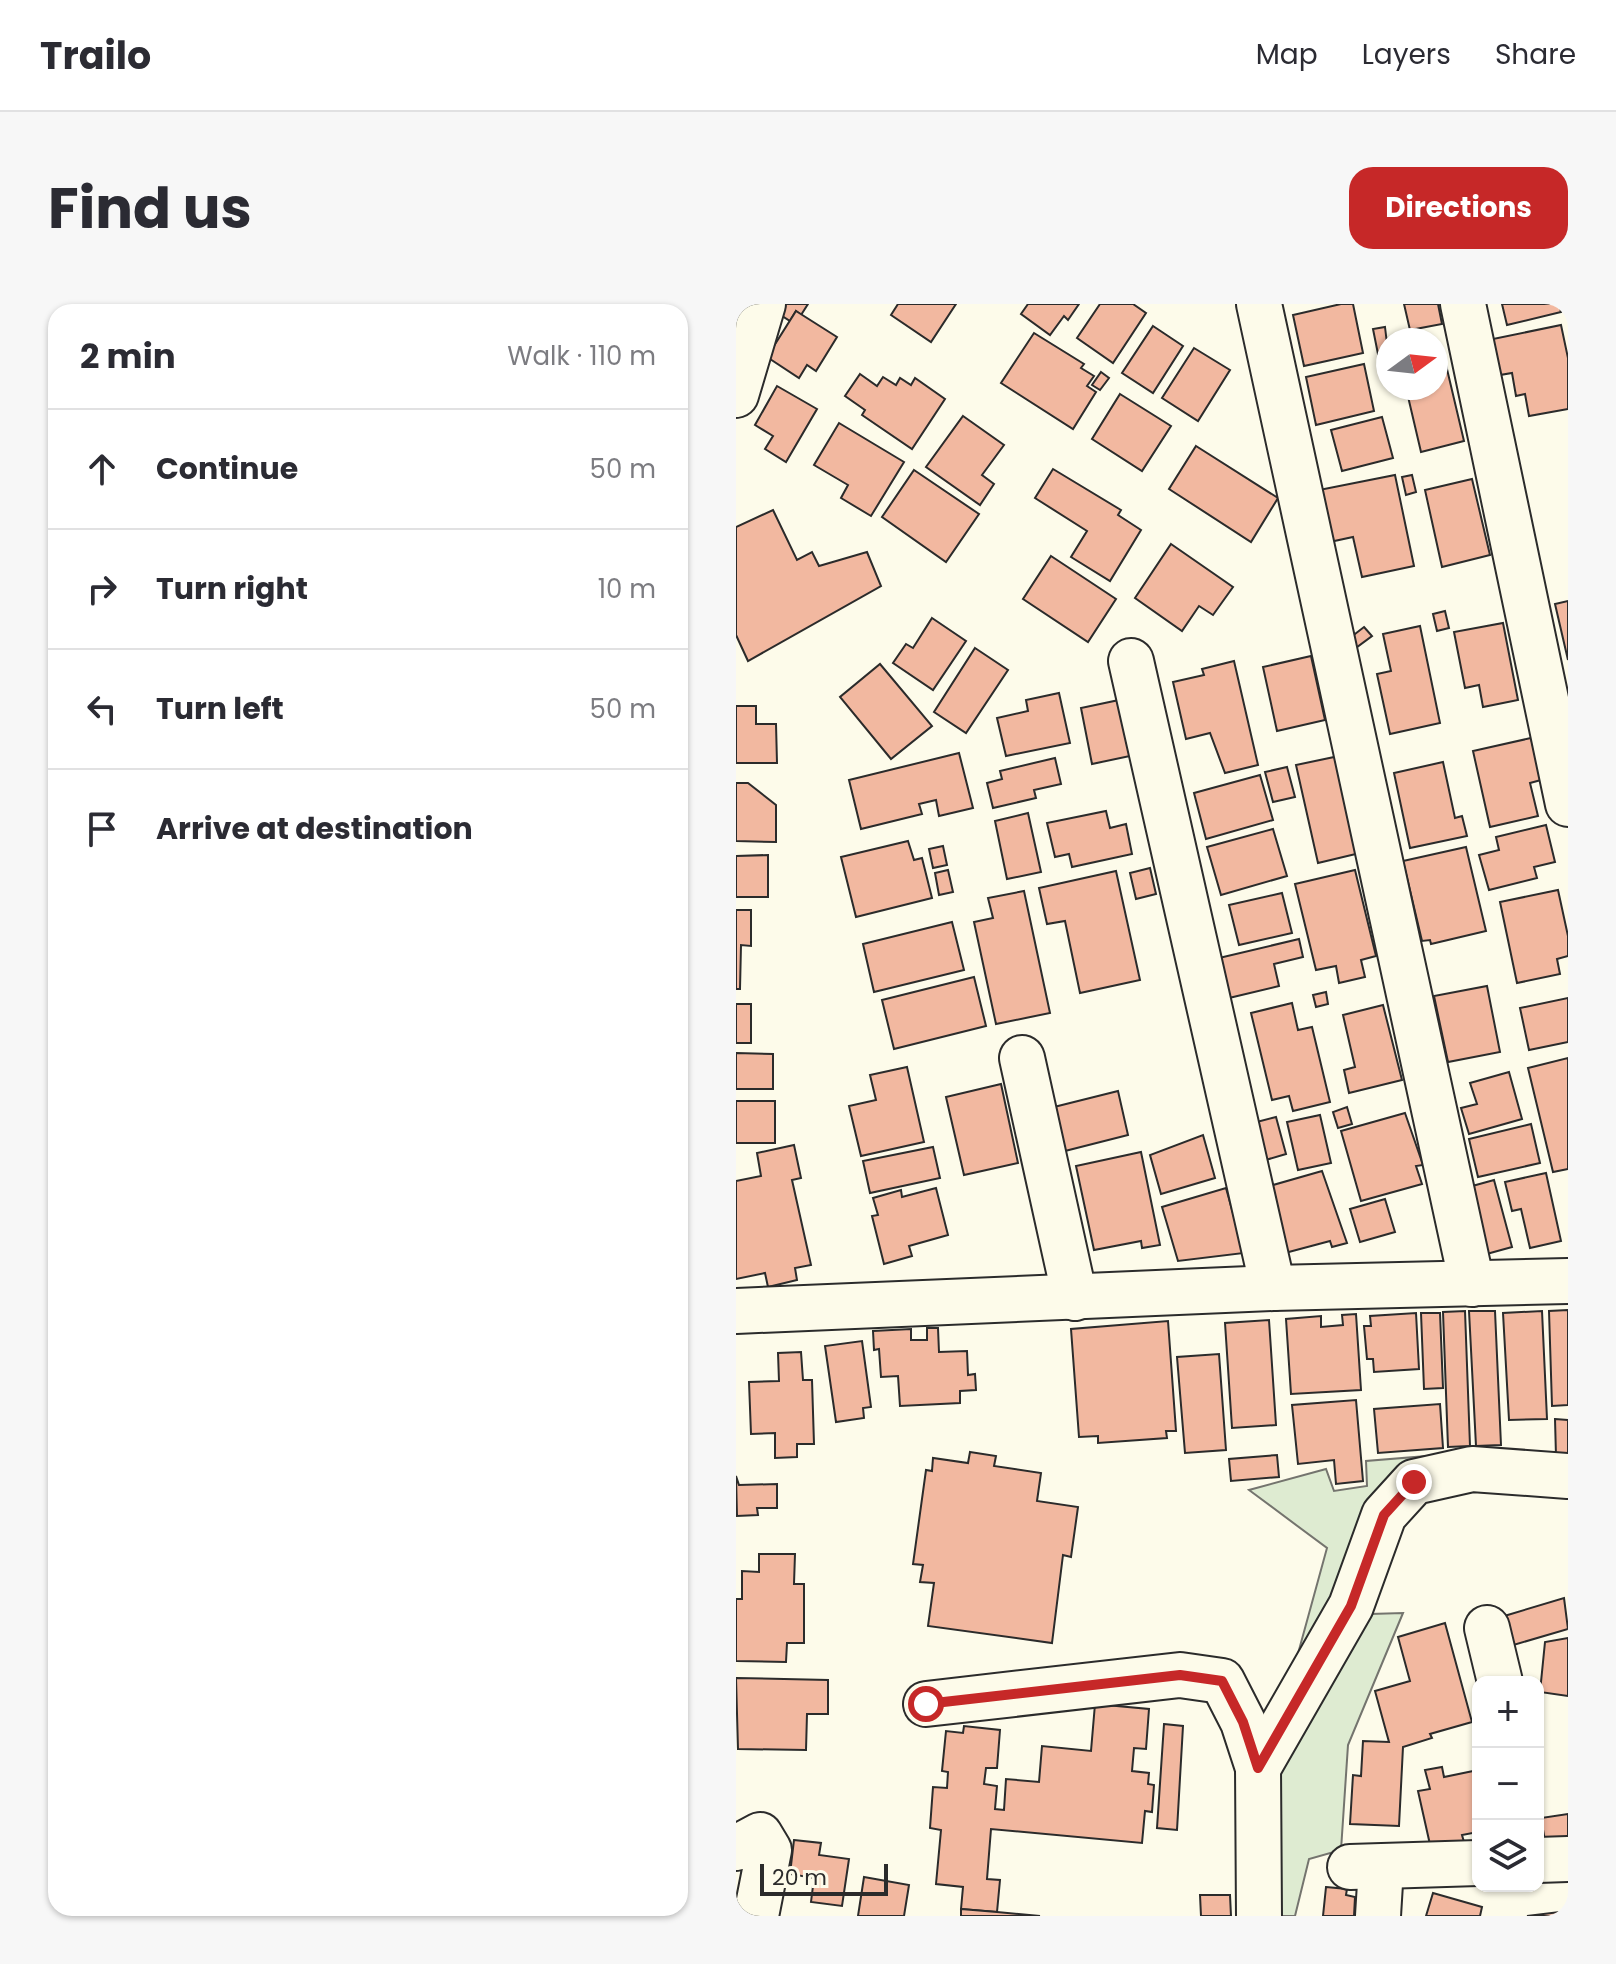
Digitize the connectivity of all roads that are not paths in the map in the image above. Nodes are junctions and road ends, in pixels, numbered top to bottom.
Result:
1 (763, 304) edge
2 (1259, 304) edge
3 (1463, 304) edge
4 (736, 395) edge
5 (1131, 661) dead end
6 (1568, 804) edge
7 (1022, 1058) dead end
8 (1568, 1281) edge
9 (1472, 1284) junction
10 (1273, 1288) junction
11 (1075, 1298) junction
12 (736, 1311) edge
13 (1568, 1476) edge
14 (1487, 1628) dead end
15 (1499, 1676) edge
16 (926, 1704) dead end
17 (1258, 1768) junction
18 (736, 1848) edge
19 (1568, 1859) edge
20 (1544, 1860) edge
21 (1472, 1863) edge
22 (756, 1916) edge
23 (1259, 1916) edge
24 (1378, 1916) edge

1 - 4 street
2 - 9 street
3 - 6 street
5 - 10 street
7 - 11 street
8 - 9 street
9 - 10 street
10 - 11 street
11 - 12 street
13 - 17 street
14 - 15 street
16 - 17 street
17 - 23 street
18 - 22 street
19 - 20 street
21 - 24 street

